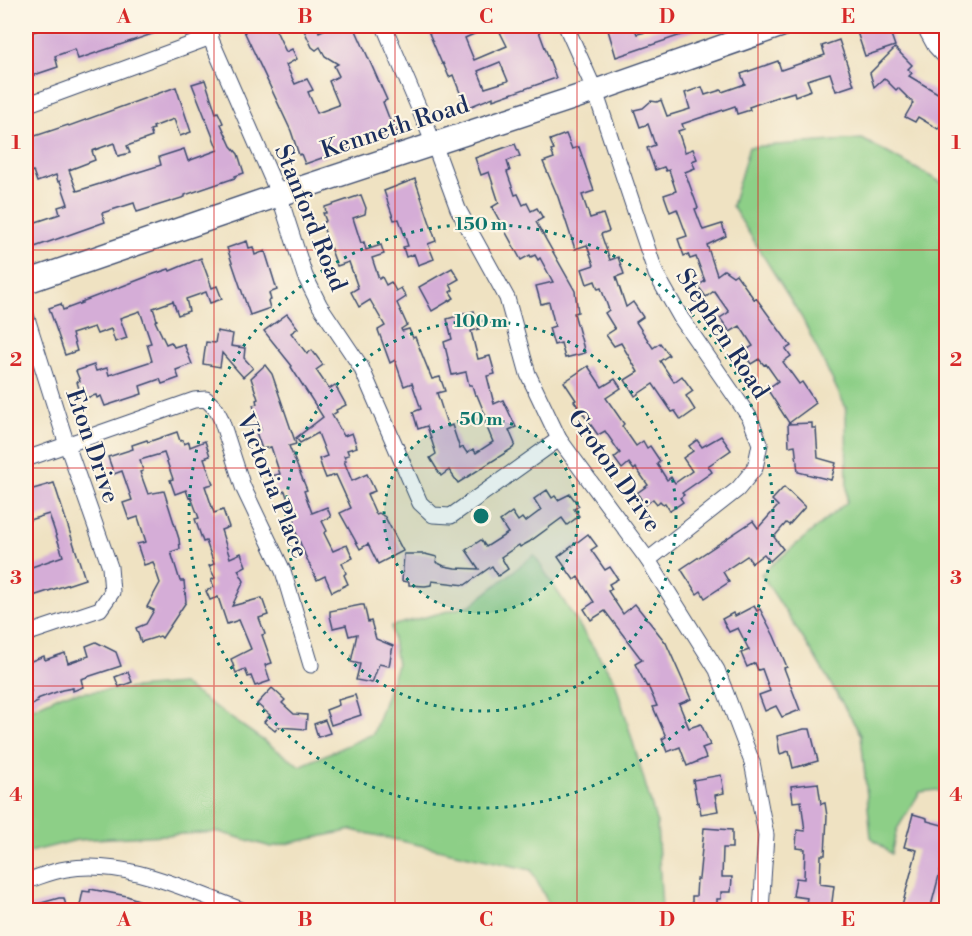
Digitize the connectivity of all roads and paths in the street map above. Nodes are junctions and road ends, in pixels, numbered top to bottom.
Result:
1 (384, 26) edge
2 (566, 26) edge
3 (780, 26) edge
4 (924, 26) edge
5 (752, 30) edge
6 (208, 31) edge
7 (946, 58) edge
8 (595, 91) junction
9 (26, 105) edge
10 (434, 144) junction
11 (279, 195) junction
12 (26, 282) edge
13 (26, 315) edge
14 (559, 439) junction
15 (67, 445) junction
16 (26, 459) edge
17 (648, 560) junction
18 (26, 634) edge
19 (311, 665) dead end
20 (26, 880) edge
21 (242, 910) edge
22 (761, 910) edge

1 - 10 street, Groton Drive
2 - 8 street, Stephen Road
3 - 5 street, Kenneth Road
4 - 7 street
5 - 8 street, Kenneth Road
6 - 9 street
6 - 11 street, Stanford Road
8 - 10 street, Kenneth Road
8 - 17 street, Stephen Road
10 - 11 street, Kenneth Road
10 - 14 street, Groton Drive
11 - 12 street, Kenneth Road
11 - 14 street, Stanford Road
13 - 15 street, Eton Drive
14 - 17 street, Groton Drive
15 - 16 street
15 - 18 street, Eton Drive
15 - 19 street, Victoria Place
17 - 22 street, Groton Drive
20 - 21 street

